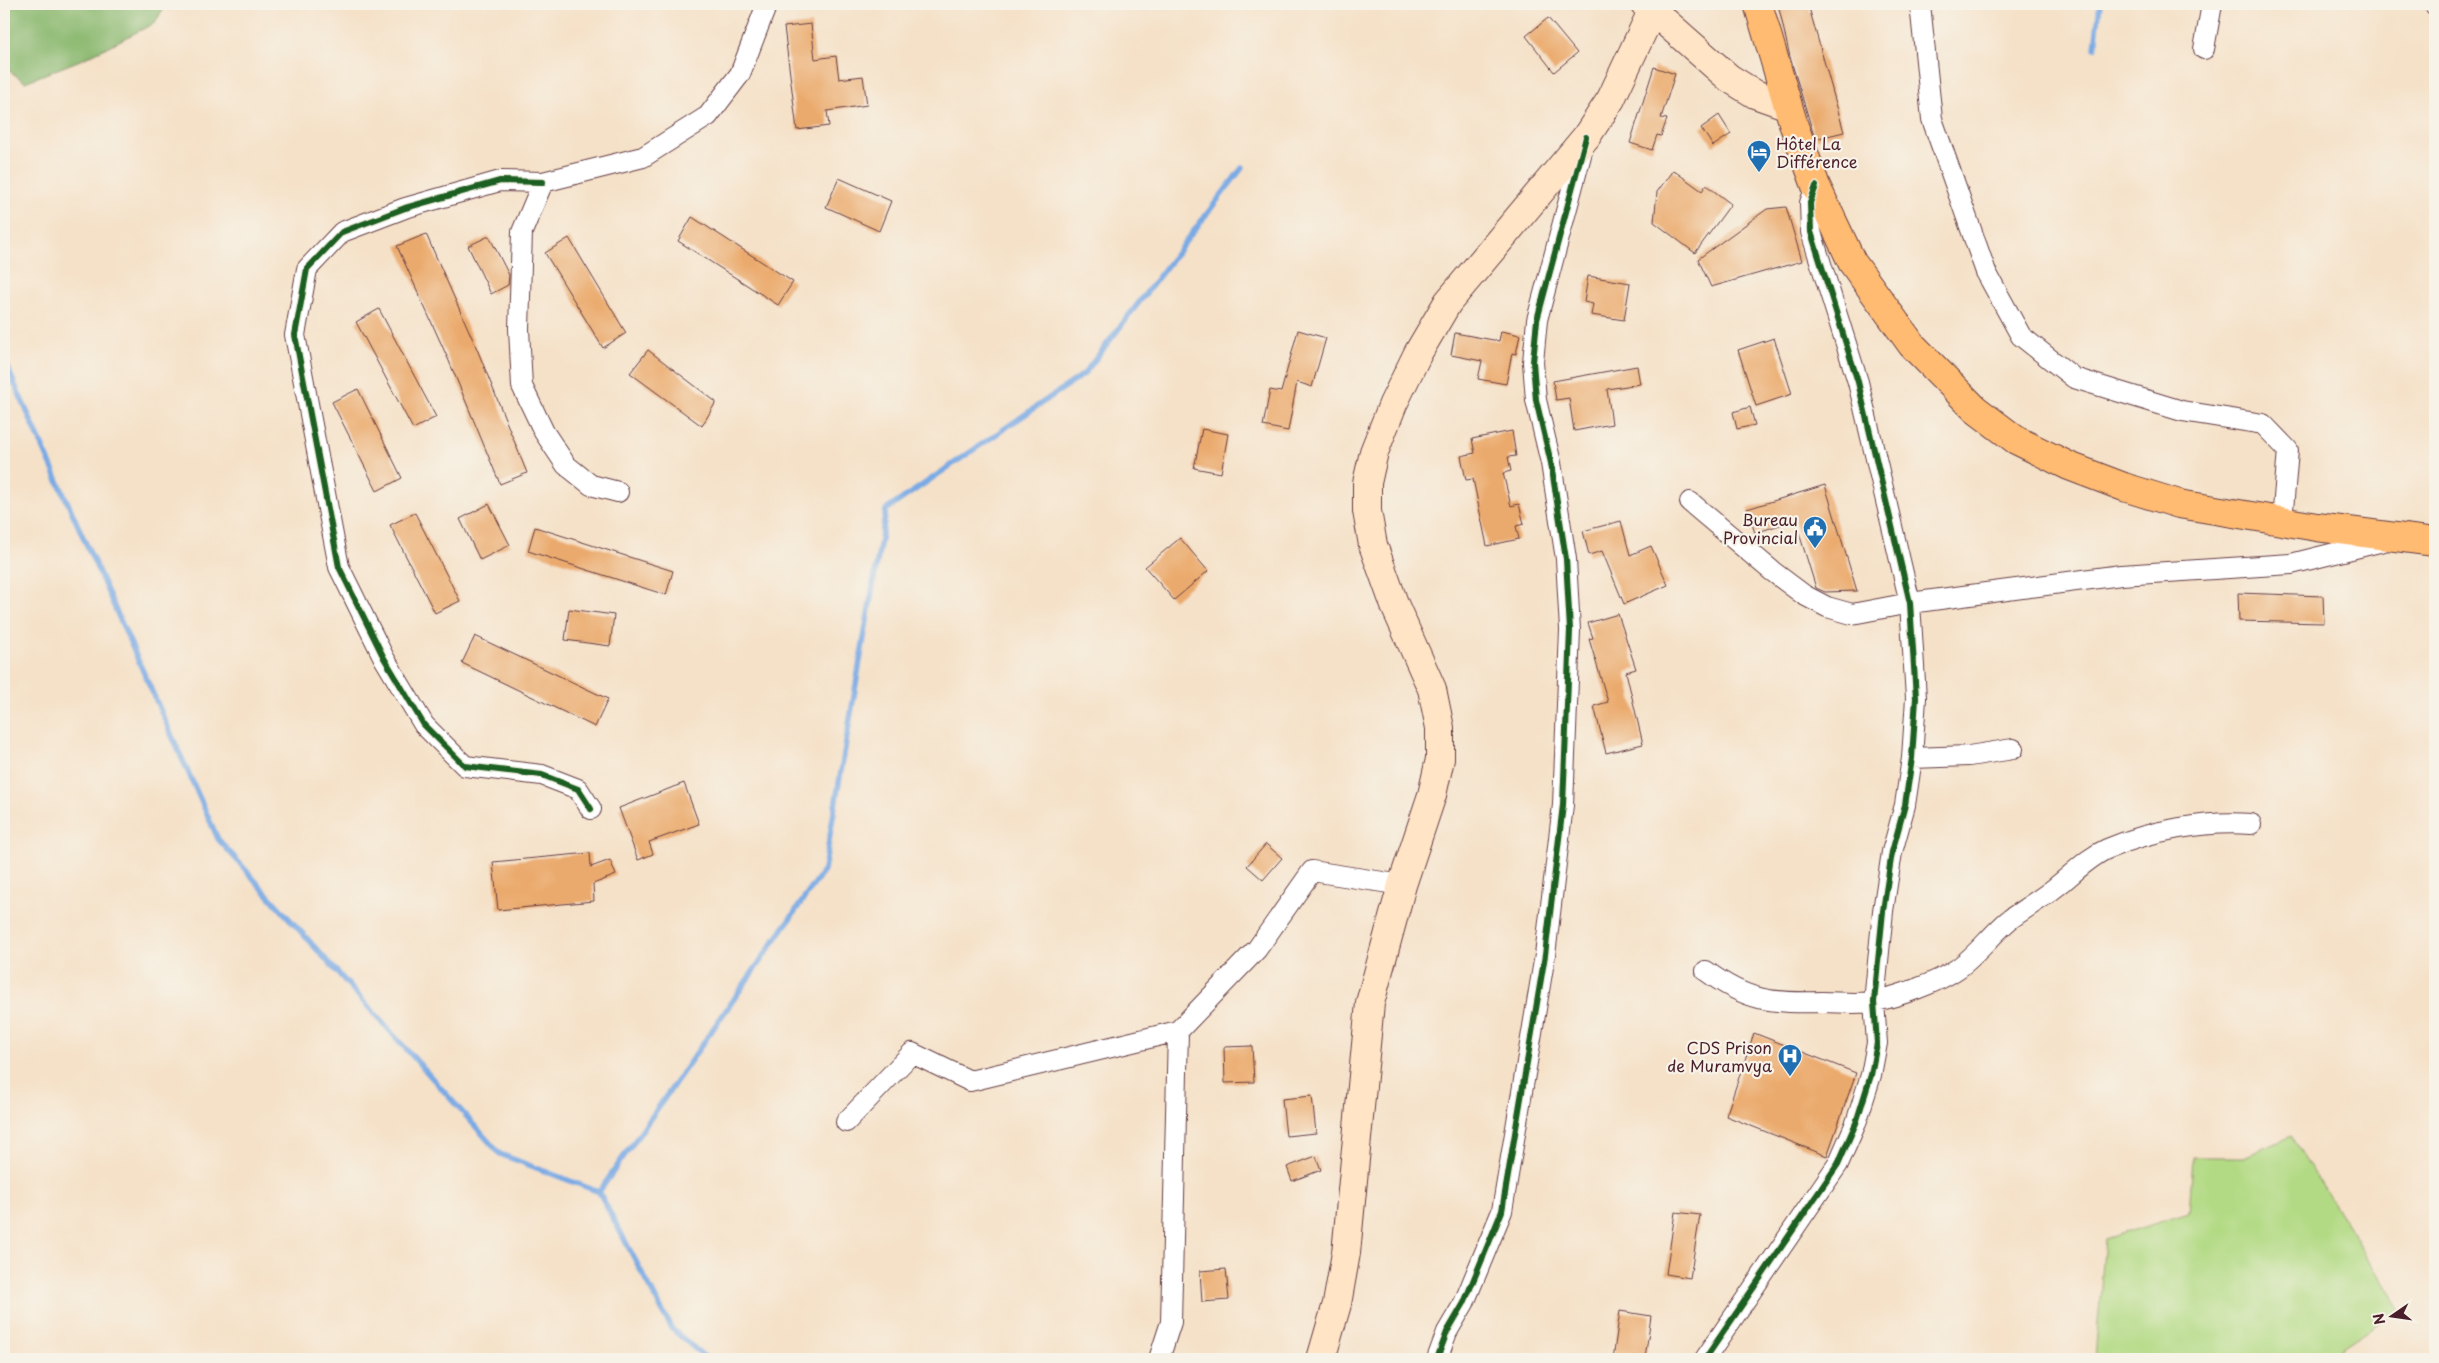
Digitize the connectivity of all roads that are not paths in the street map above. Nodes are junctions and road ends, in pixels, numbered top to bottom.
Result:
1 (767, 4) edge
2 (1758, 4) edge
3 (1920, 4) edge
4 (2212, 4) edge
5 (1649, 6) edge
6 (2204, 48) dead end
7 (1786, 105) junction
8 (1586, 137) junction
9 (543, 182) junction
10 (1816, 186) junction
11 (618, 492) dead end
12 (1690, 502) dead end
13 (2282, 522) junction
14 (2394, 538) junction
15 (2435, 542) edge
16 (1910, 603) junction
17 (2013, 749) dead end
18 (1912, 758) junction
19 (591, 809) dead end
20 (2252, 824) dead end
21 (1402, 885) junction
22 (1706, 971) dead end
23 (1874, 1002) junction
24 (1178, 1031) junction
25 (846, 1122) dead end
26 (1159, 1359) edge
27 (1321, 1359) edge
28 (1437, 1359) edge
29 (1705, 1359) edge

1 - 9 street
2 - 7 main road
3 - 13 street
4 - 6 street
5 - 7 main road
5 - 8 main road
7 - 10 main road
8 - 21 main road
8 - 28 street
9 - 11 street
9 - 19 street
10 - 13 main road
10 - 16 street
12 - 16 street
13 - 14 main road
14 - 15 main road
14 - 16 street
16 - 18 street
17 - 18 street
18 - 23 street
20 - 23 street
21 - 24 street
21 - 27 main road
22 - 23 street
23 - 29 street
24 - 25 street
24 - 26 street

